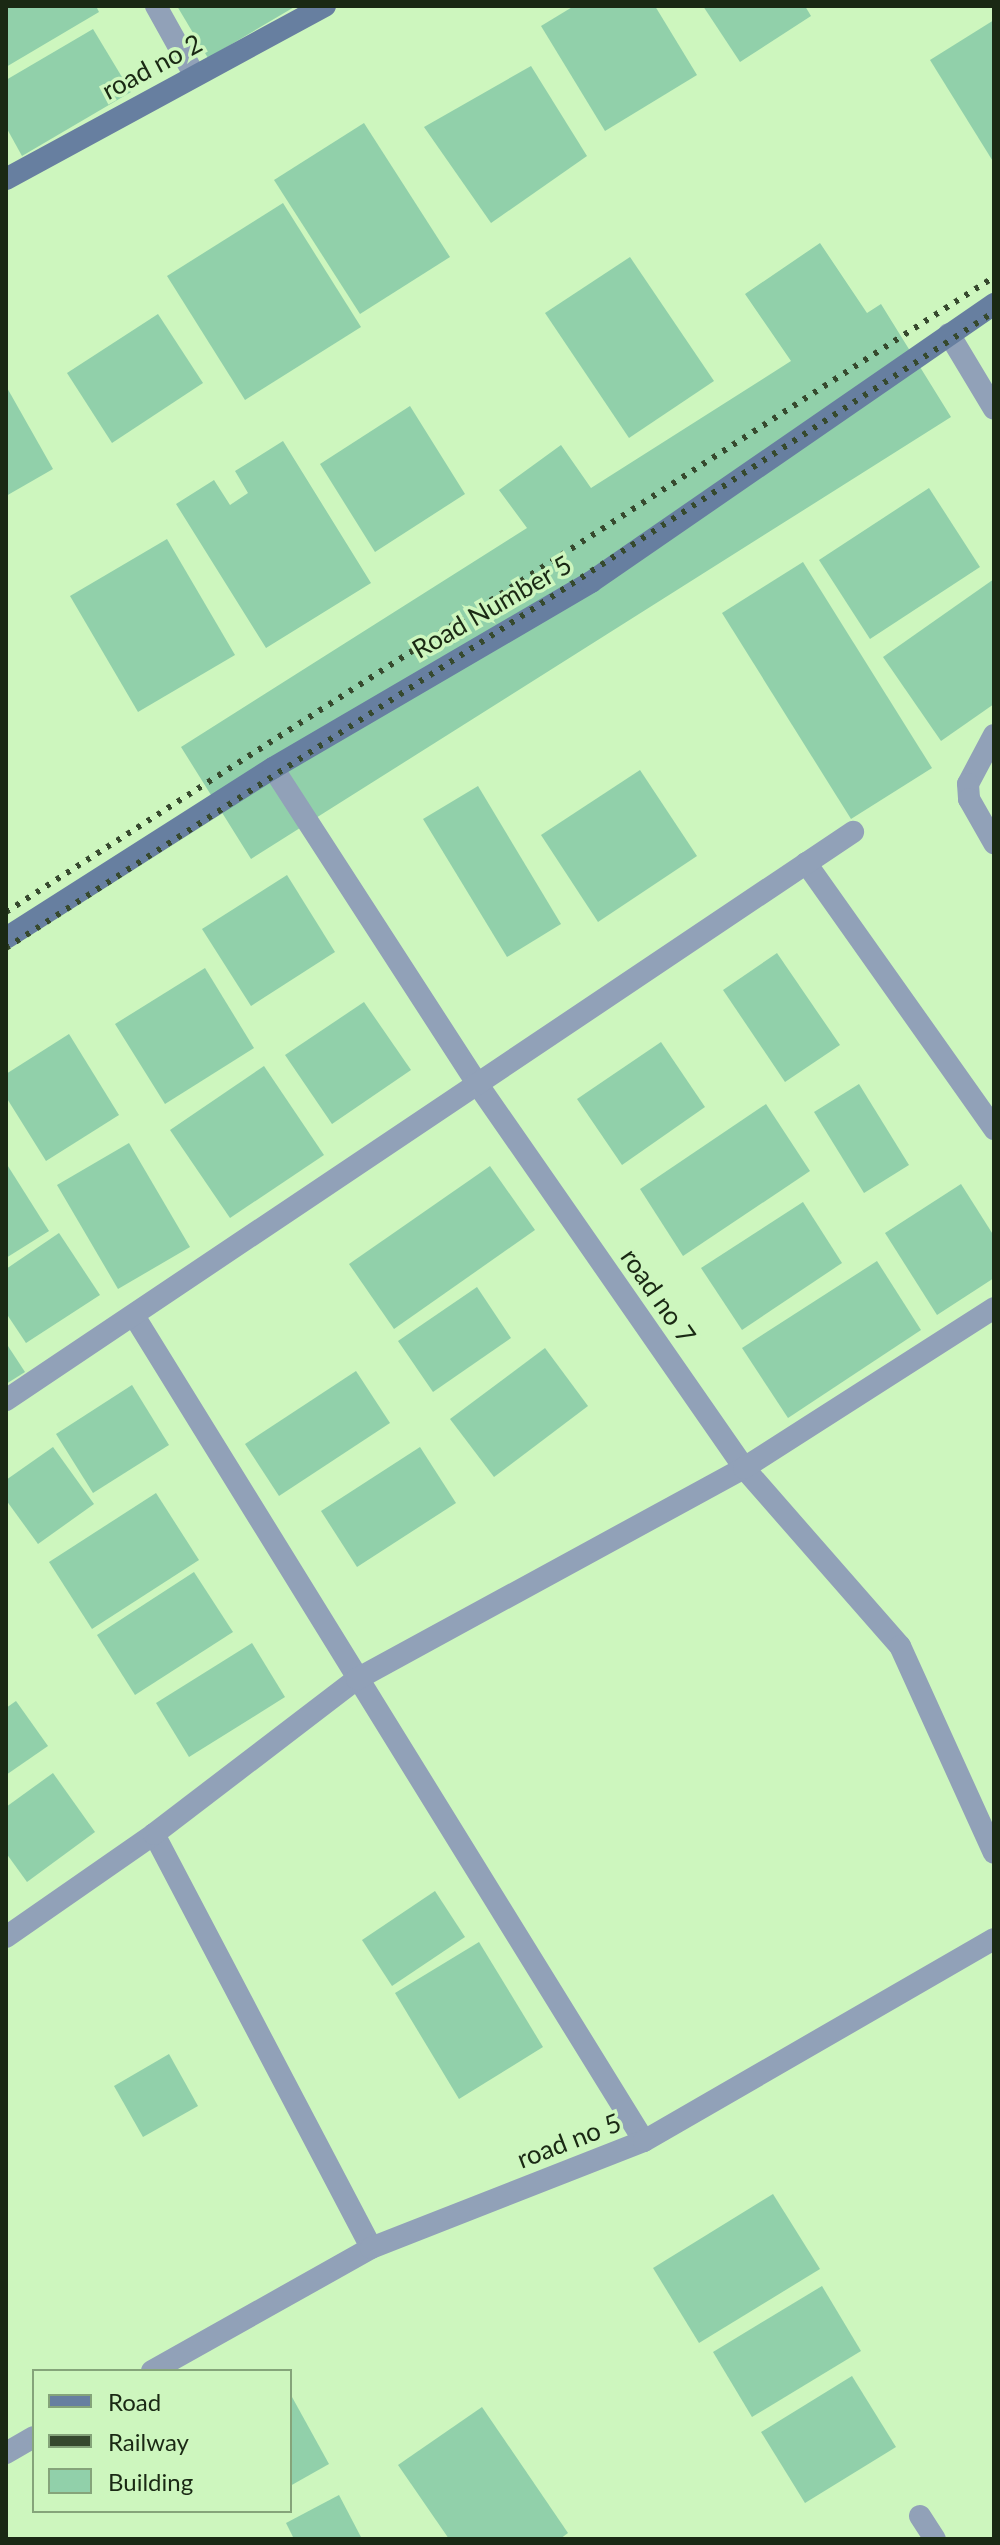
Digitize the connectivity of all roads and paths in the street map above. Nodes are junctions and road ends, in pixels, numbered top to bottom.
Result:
1 (156, 6) edge
2 (325, 6) edge
3 (195, 76) junction
4 (6, 179) edge
5 (994, 304) edge
6 (949, 334) junction
7 (994, 409) edge
8 (994, 735) edge
9 (273, 768) junction
10 (853, 832) dead end
11 (994, 843) edge
12 (806, 863) junction
13 (6, 938) edge
14 (476, 1082) junction
15 (994, 1129) edge
16 (994, 1308) edge
17 (136, 1319) junction
18 (6, 1400) edge
19 (744, 1468) junction
20 (357, 1679) junction
21 (154, 1834) junction
22 (994, 1853) edge
23 (6, 1937) edge
24 (994, 1939) edge
25 (644, 2141) junction
26 (371, 2248) junction
27 (156, 2369) edge
28 (32, 2438) edge
29 (6, 2453) edge
30 (920, 2516) dead end
31 (935, 2539) edge

1 - 3 street
2 - 3 main road, road no 2
3 - 4 main road, road no 2
5 - 6 main road, Road Number 5
6 - 7 street
6 - 9 main road, Road Number 5
8 - 11 street
9 - 13 main road, Road Number 5
9 - 14 street, road no 7
10 - 12 street
12 - 14 street
12 - 15 street
14 - 17 street
14 - 19 street, road no 7
16 - 19 street
17 - 18 street
17 - 20 street
19 - 20 street
19 - 22 street, road no 7
20 - 21 street
20 - 25 street
21 - 23 street
21 - 26 street
24 - 25 street, road no 5
25 - 26 street, road no 5
26 - 27 street, road no 5
28 - 29 street
30 - 31 street

